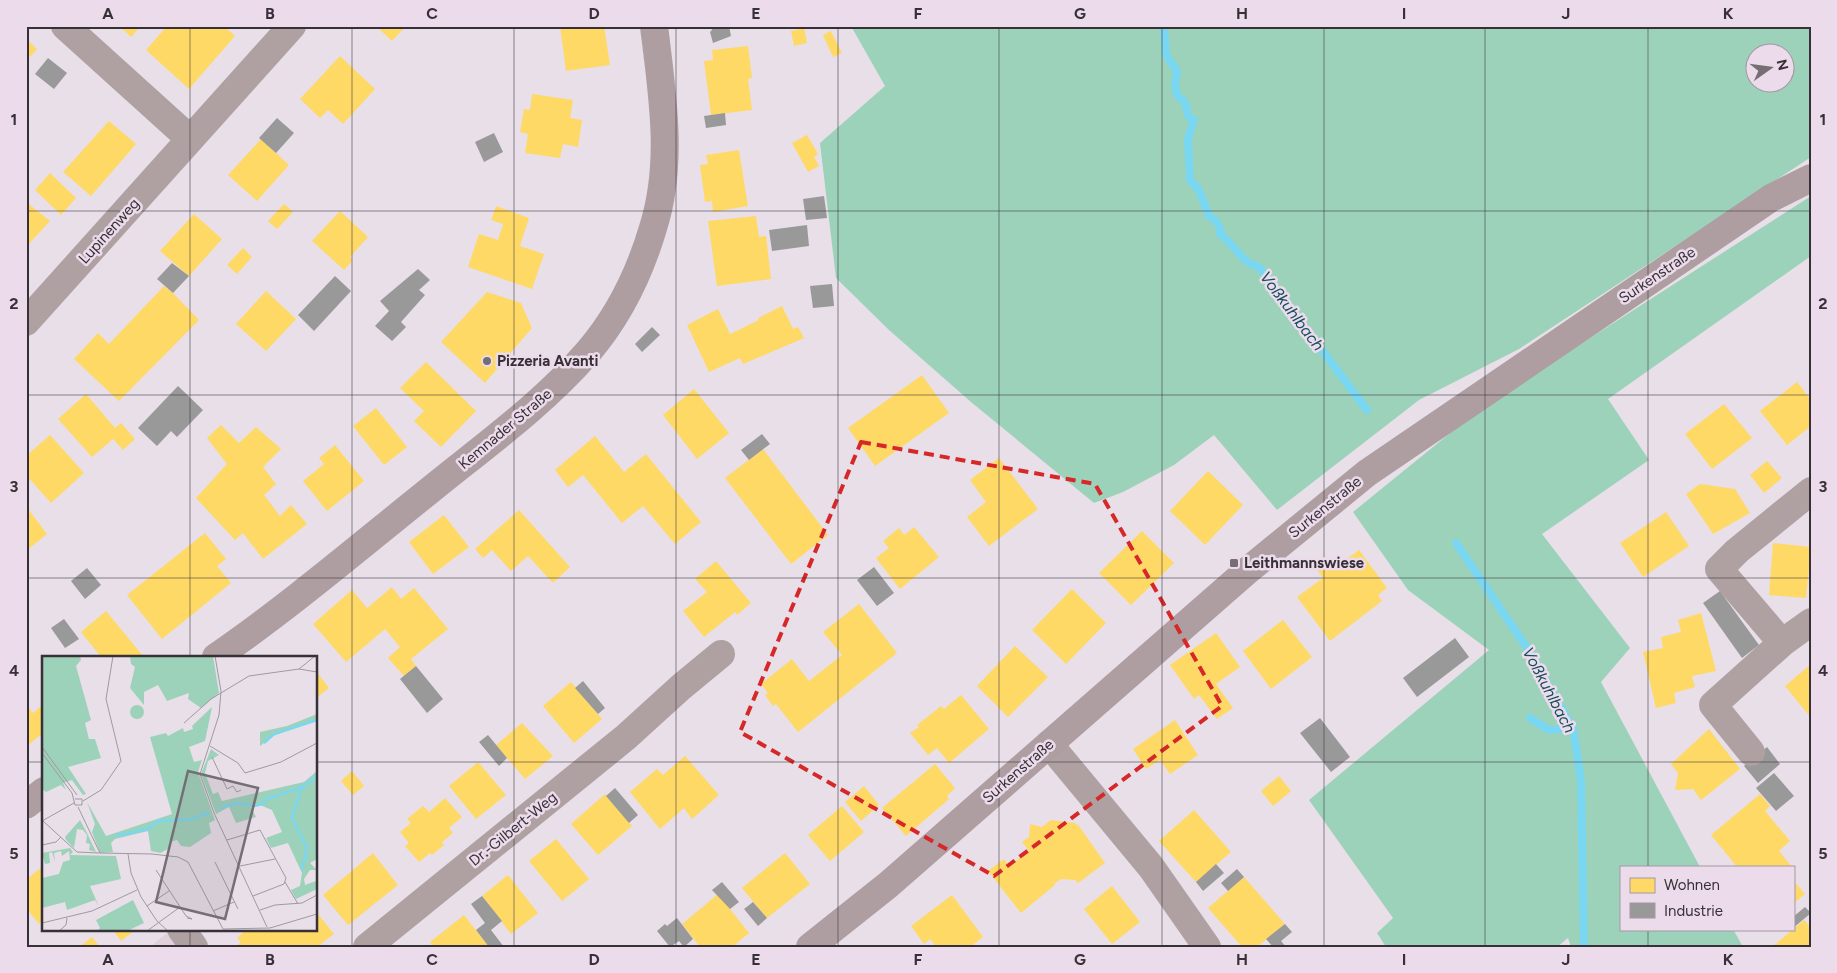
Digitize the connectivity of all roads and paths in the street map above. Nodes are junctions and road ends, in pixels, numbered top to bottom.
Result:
1 (64, 26) edge
2 (292, 26) edge
3 (654, 26) edge
4 (190, 140) junction
5 (1811, 178) edge
6 (26, 322) edge
7 (1811, 491) edge
8 (1811, 622) edge
9 (1782, 644) junction
10 (721, 654) dead end
11 (217, 656) edge
12 (1049, 744) junction
13 (1750, 752) dead end
14 (42, 793) edge
15 (26, 805) edge
16 (181, 930) edge
17 (194, 947) edge
18 (367, 947) edge
19 (810, 947) edge
20 (1207, 947) edge

1 - 4 street
2 - 4 street, Lupinenweg
3 - 11 street, Kemnader Straße
4 - 6 street, Lupinenweg
5 - 12 street, Surkenstraße
7 - 9 street
8 - 9 street
9 - 13 street
10 - 18 street, Dr.-Gilbert-Weg
12 - 19 street, Surkenstraße
12 - 20 street
14 - 15 street
16 - 17 street

